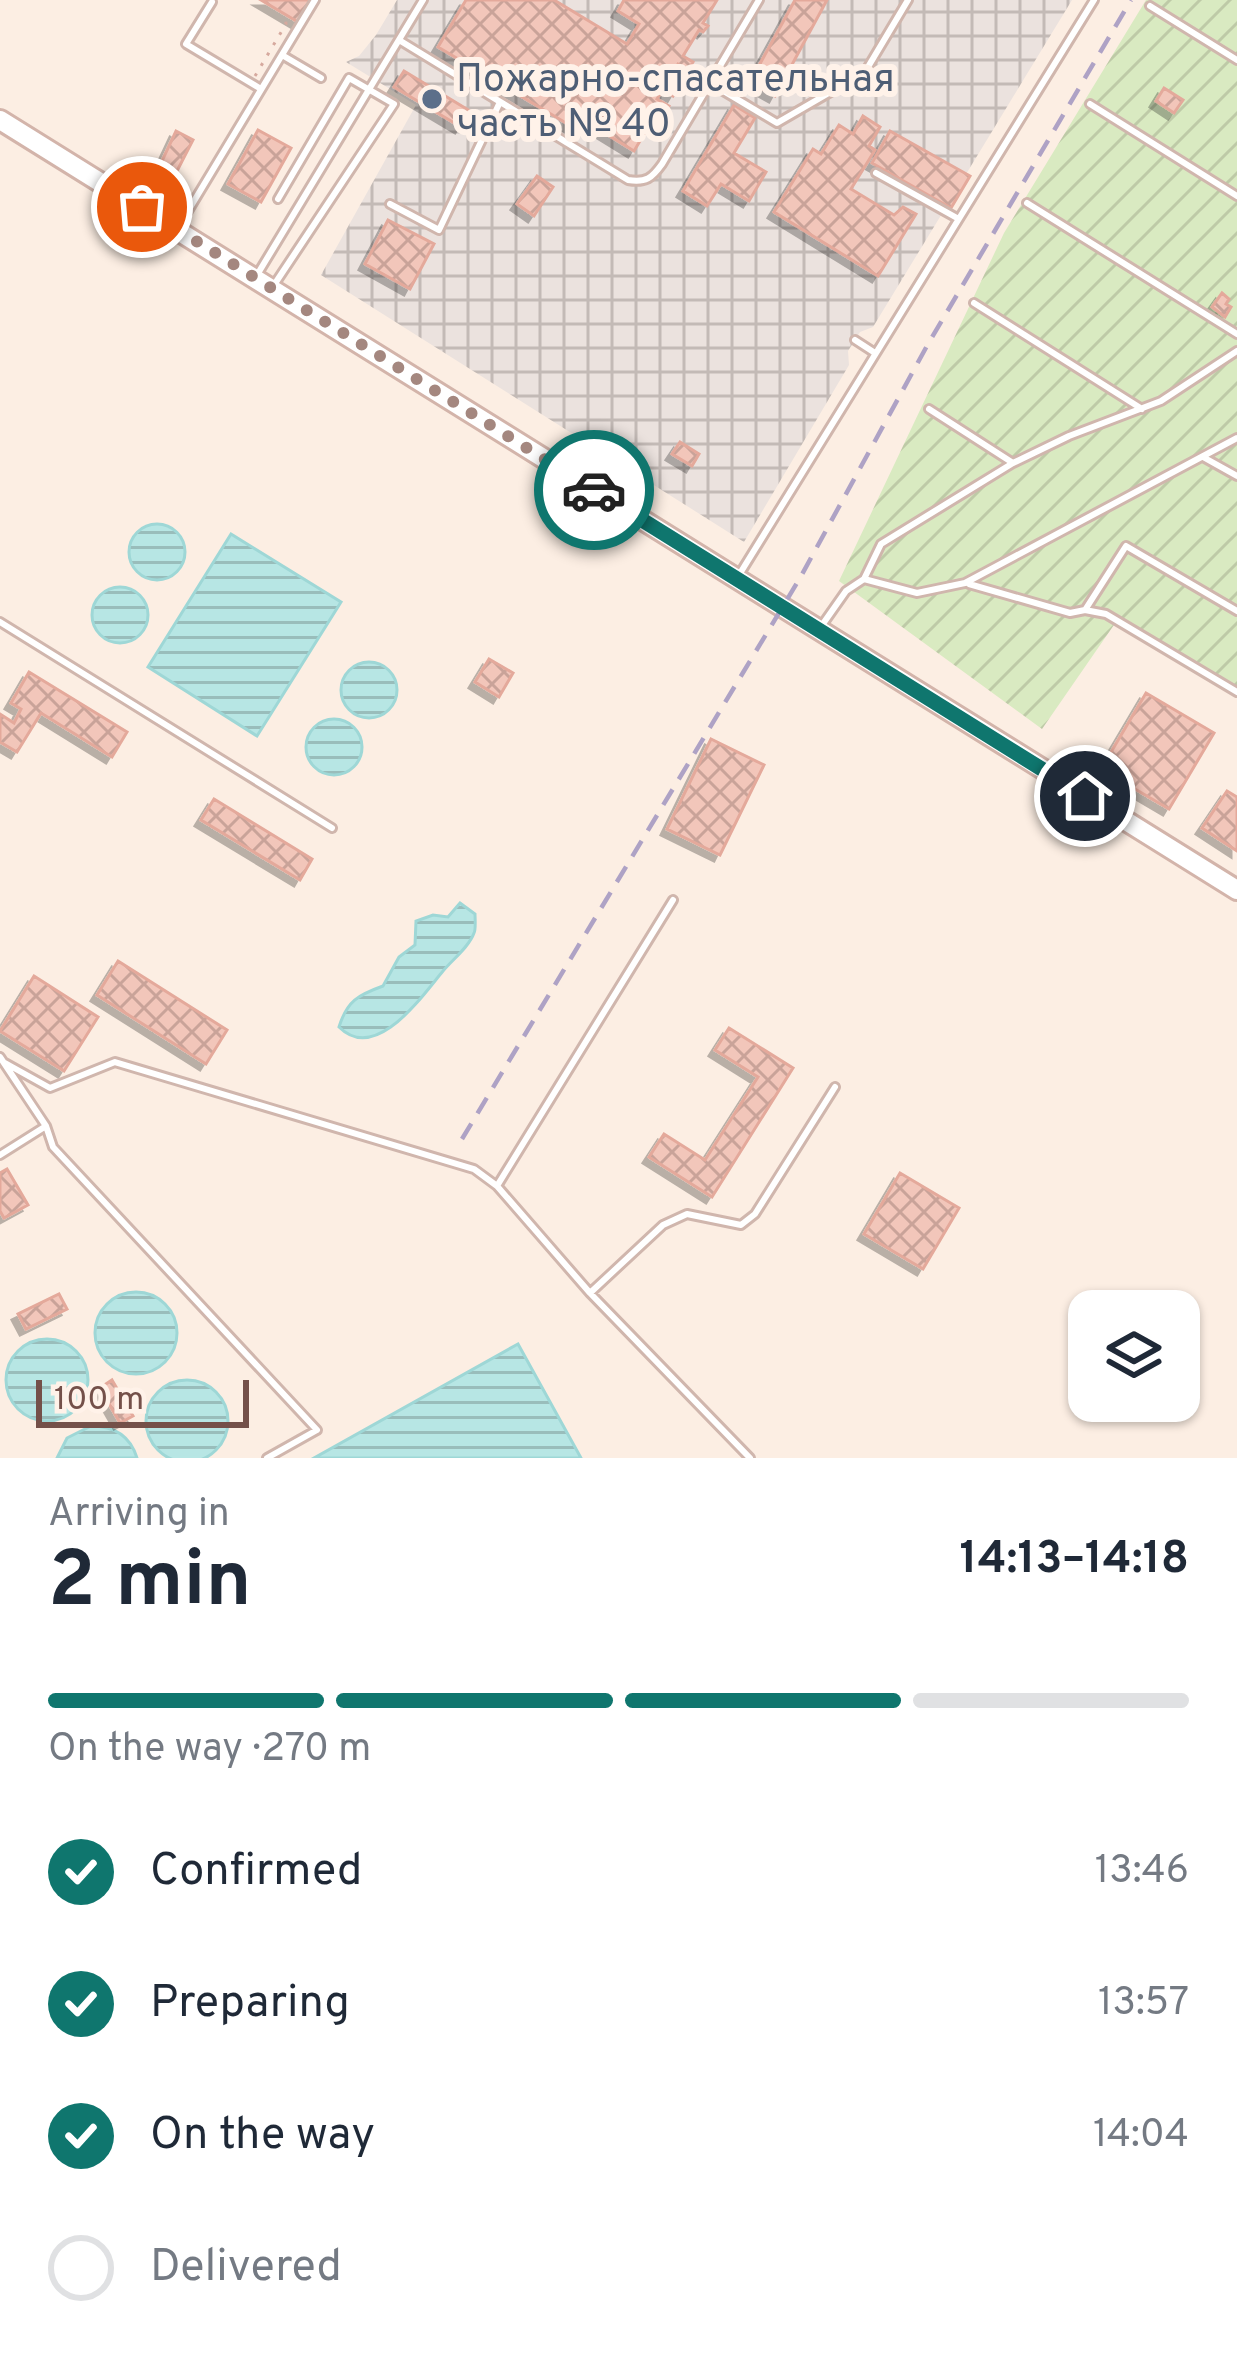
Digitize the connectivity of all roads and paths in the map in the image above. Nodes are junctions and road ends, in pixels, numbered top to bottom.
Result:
1 (315, 0) edge
2 (423, 0) edge
3 (759, 0) edge
4 (908, 0) edge
5 (1094, 0) edge
6 (212, 2) edge
7 (1150, 7) dead end
8 (285, 14) dead end
9 (399, 40) junction
10 (282, 55) junction
11 (1237, 60) edge
12 (321, 78) dead end
13 (710, 82) junction
14 (251, 83) junction
15 (261, 89) junction
16 (368, 89) junction
17 (500, 102) junction
18 (1090, 104) dead end
19 (0, 120) edge
20 (876, 173) dead end
21 (1237, 196) edge
22 (278, 199) dead end
23 (1027, 203) dead end
24 (390, 204) dead end
25 (958, 218) junction
26 (177, 229) junction
27 (263, 283) junction
28 (974, 303) dead end
29 (1237, 334) edge
30 (855, 340) dead end
31 (1237, 351) edge
32 (875, 353) junction
33 (929, 409) dead end
34 (1142, 409) junction
35 (1237, 439) edge
36 (1204, 457) junction
37 (1013, 464) junction
38 (1237, 476) edge
39 (737, 578) junction
40 (864, 579) junction
41 (965, 583) junction
42 (1085, 610) junction
43 (1237, 611) edge
44 (0, 622) edge
45 (819, 630) junction
46 (1237, 692) edge
47 (332, 828) dead end
48 (1237, 890) edge
49 (674, 900) dead end
50 (2, 1060) edge
51 (835, 1088) dead end
52 (46, 1126) junction
53 (0, 1155) edge
54 (497, 1186) junction
55 (590, 1293) junction
56 (267, 1458) edge
57 (750, 1458) edge

1 - 10 lane
2 - 9 lane
3 - 13 lane
4 - 13 lane
5 - 25 lane
6 - 14 lane
7 - 11 lane
8 - 14 path
9 - 16 lane
9 - 17 lane
10 - 12 lane
10 - 15 lane
13 - 17 lane
14 - 15 lane
15 - 26 lane
16 - 22 lane
16 - 27 lane
16 - 27 lane
17 - 24 lane
18 - 21 lane
19 - 26 street
20 - 25 lane
23 - 29 lane
25 - 32 lane
26 - 27 street
27 - 39 street
28 - 34 lane
30 - 32 lane
31 - 34 lane
32 - 39 lane
33 - 37 lane
34 - 37 lane
35 - 36 lane
36 - 38 lane
36 - 41 lane
37 - 40 lane
39 - 45 street
40 - 41 lane
40 - 45 lane
41 - 42 lane
42 - 43 lane
42 - 46 lane
44 - 47 lane
45 - 48 street
49 - 54 lane
50 - 52 lane
50 - 54 lane
51 - 55 lane
52 - 53 lane
52 - 56 lane
54 - 55 lane
55 - 57 lane

